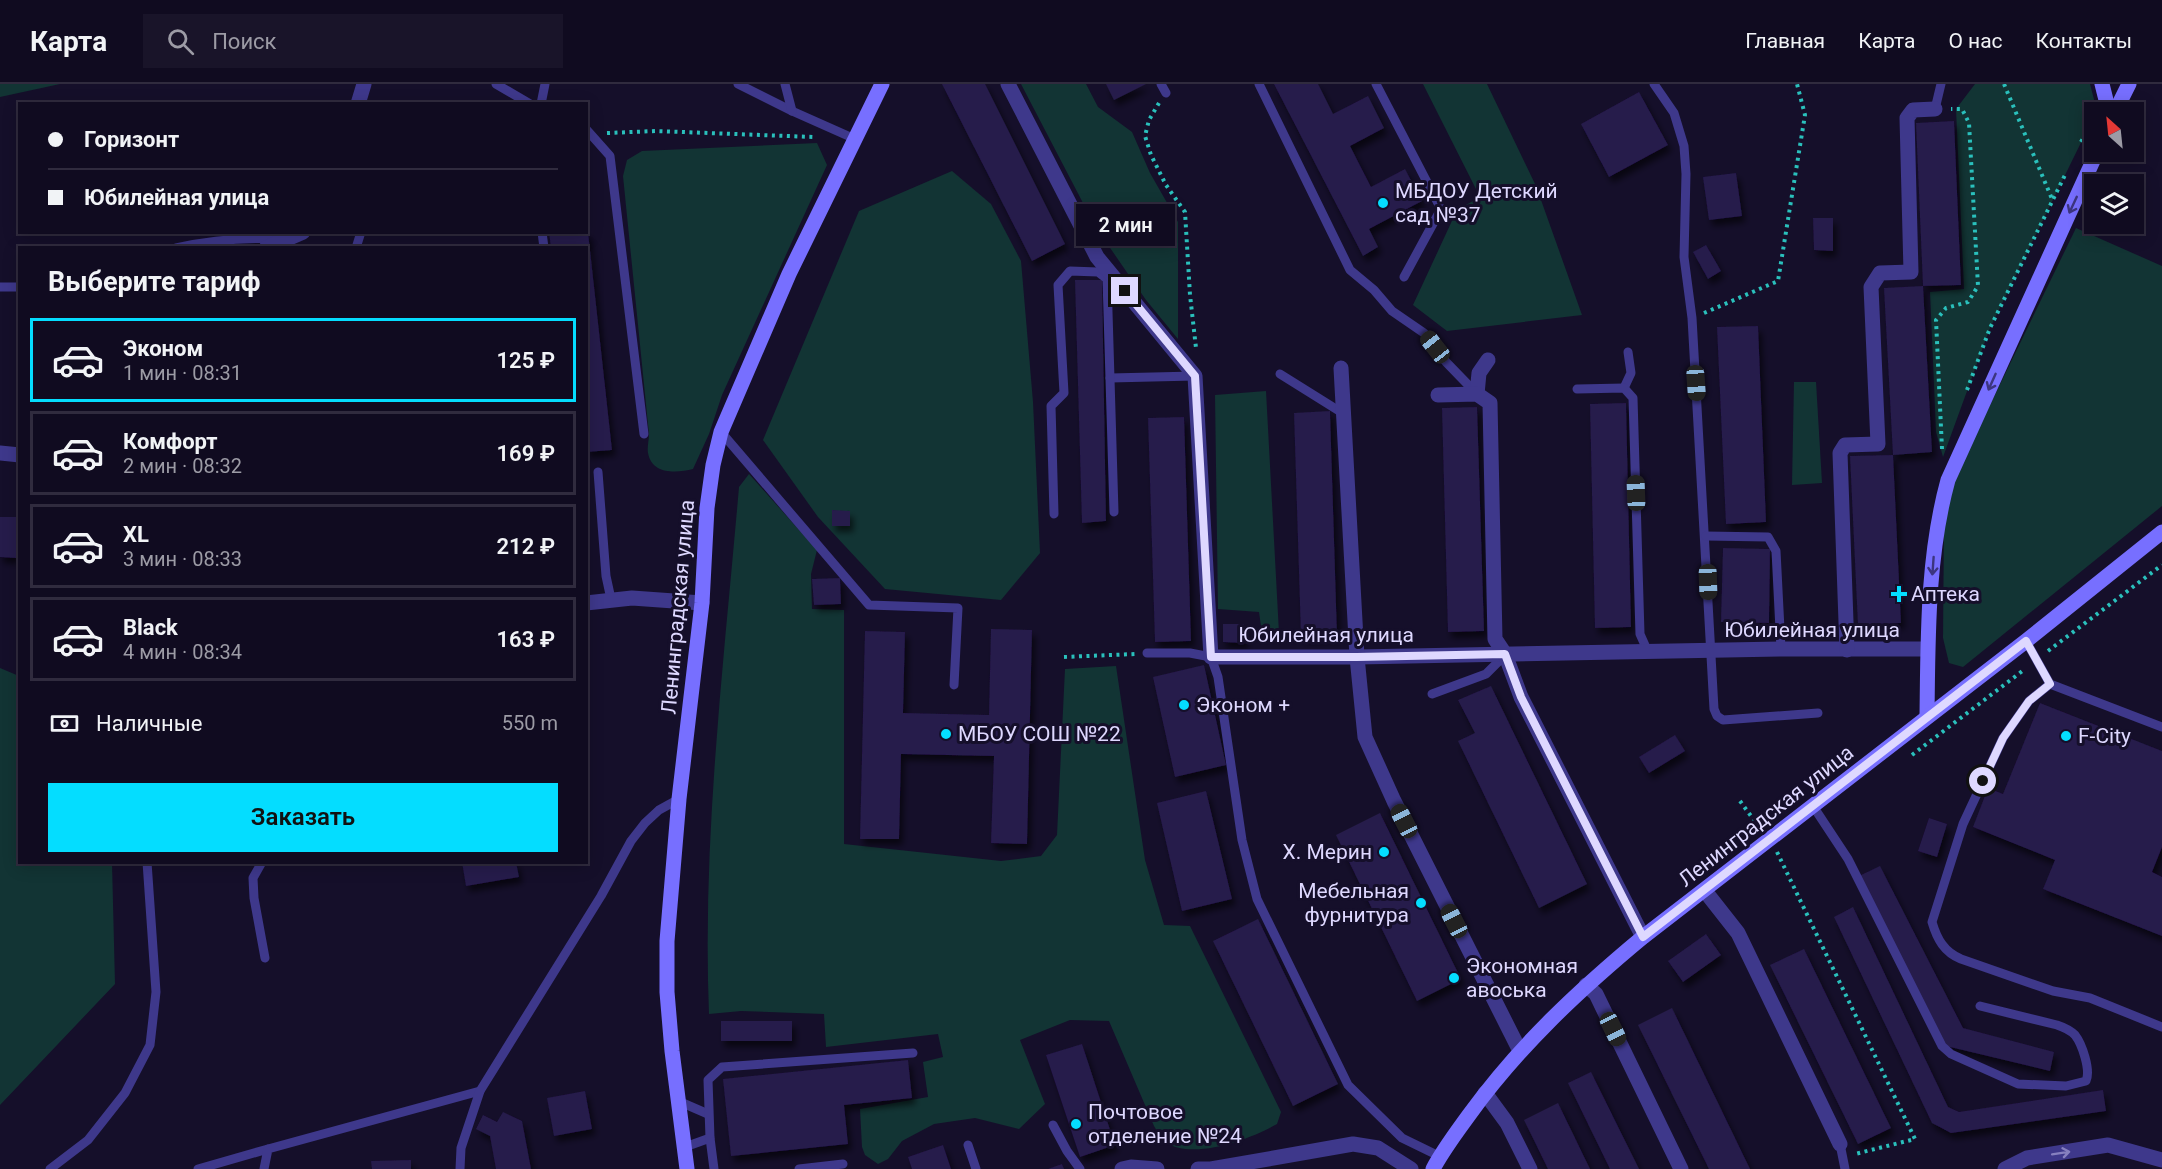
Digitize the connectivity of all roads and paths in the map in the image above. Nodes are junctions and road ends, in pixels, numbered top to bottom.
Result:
1 (496, 84) edge
2 (545, 84) edge
3 (738, 84) edge
4 (784, 84) edge
5 (882, 84) edge
6 (1008, 84) edge
7 (1161, 84) edge
8 (1259, 84) edge
9 (1376, 84) edge
10 (1654, 84) edge
11 (1797, 84) edge
12 (1941, 84) edge
13 (2004, 84) edge
14 (2102, 84) edge
15 (2129, 84) edge
16 (1166, 93) joint
17 (527, 102) edge
18 (541, 102) edge
19 (2106, 102) edge
20 (2120, 102) edge
21 (1935, 109) junction
22 (792, 111) junction
23 (588, 131) edge
24 (623, 132) dead end
25 (820, 138) dead end
26 (855, 139) junction
27 (2092, 162) edge
28 (2052, 200) dead end
29 (296, 236) edge
30 (185, 246) edge
31 (271, 246) edge
32 (1093, 264) junction
33 (1404, 277) dead end
34 (0, 287) edge
35 (18, 287) edge
36 (1692, 318) junction
37 (1628, 352) dead end
38 (1488, 360) dead end
39 (1341, 368) dead end
40 (1280, 374) dead end
41 (1195, 376) junction
42 (1110, 378) junction
43 (1623, 388) junction
44 (1577, 389) dead end
45 (1477, 394) junction
46 (1438, 395) dead end
47 (1344, 414) junction
48 (721, 432) junction
49 (644, 434) dead end
50 (0, 453) edge
51 (18, 455) edge
52 (1942, 457) dead end
53 (598, 472) dead end
54 (1114, 512) dead end
55 (1054, 514) dead end
56 (2162, 532) edge
57 (1706, 536) junction
58 (2162, 565) edge
59 (611, 599) junction
60 (702, 603) junction
61 (588, 606) edge
62 (2026, 641) junction
63 (1781, 649) junction
64 (1927, 649) junction
65 (1847, 650) junction
66 (1711, 651) junction
67 (1648, 652) junction
68 (1147, 653) joint
69 (1505, 654) junction
70 (1064, 657) dead end
71 (1211, 657) junction
72 (1357, 657) junction
73 (2037, 660) junction
74 (2050, 684) junction
75 (954, 685) dead end
76 (1432, 694) dead end
77 (1818, 713) dead end
78 (1927, 717) junction
79 (2162, 727) edge
80 (679, 799) junction
81 (1813, 806) junction
82 (1779, 854) dead end
83 (147, 864) edge
84 (261, 864) edge
85 (1705, 891) junction
86 (1643, 937) junction
87 (265, 958) dead end
88 (1586, 985) junction
89 (1980, 1006) dead end
90 (2162, 1028) edge
91 (1520, 1051) junction
92 (913, 1053) dead end
93 (480, 1090) junction
94 (1485, 1093) junction
95 (678, 1101) junction
96 (708, 1114) junction
97 (1053, 1125) dead end
98 (710, 1138) junction
99 (968, 1145) dead end
100 (685, 1148) junction
101 (268, 1149) junction
102 (1842, 1151) junction
103 (2162, 1160) edge
104 (1436, 1163) edge
105 (843, 1164) dead end
106 (50, 1169) edge
107 (198, 1169) edge
108 (264, 1169) edge
109 (460, 1169) edge
110 (687, 1169) edge
111 (714, 1169) edge
112 (799, 1169) edge
113 (976, 1169) edge
114 (1080, 1169) edge
115 (1122, 1169) edge
116 (1150, 1169) edge
117 (1198, 1169) edge
118 (1411, 1169) edge
119 (1530, 1169) edge
120 (1681, 1169) edge
121 (1845, 1169) edge
122 (2005, 1169) edge

1 - 17 lane
2 - 18 lane
3 - 22 lane
4 - 22 lane
5 - 26 main road, Ленинградская улица
6 - 32 street
7 - 16 lane
8 - 45 lane
9 - 33 lane
10 - 36 lane
11 - 36 path
12 - 21 lane
13 - 28 path
14 - 19 main road
15 - 20 main road
16 - 41 path
21 - 52 path
21 - 65 street
22 - 26 lane
23 - 49 lane
24 - 25 path
26 - 48 main road, Ленинградская улица
27 -> 64 main road
29 - 30 lane
29 - 31 street
32 - 41 street
32 - 42 lane
32 - 55 lane
34 - 35 lane
36 - 57 lane
37 - 43 lane
38 - 45 street
39 - 47 street
40 - 47 lane
41 - 42 lane
41 - 71 street, Юбилейная улица
42 - 54 lane
43 - 44 lane
43 - 67 lane
45 - 46 street
45 - 69 street
47 - 72 street
48 - 60 main road, Ленинградская улица
48 - 75 lane
50 - 51 street
53 - 59 lane
56 - 62 main road, Ленинградская улица
57 - 63 lane
57 - 66 lane
58 - 73 path
59 - 60 street
59 - 61 street
60 - 80 main road, Ленинградская улица
62 - 73 lane
62 - 78 main road, Ленинградская улица
63 - 65 street, Юбилейная улица
63 - 66 street, Юбилейная улица
64 - 65 street, Юбилейная улица
64 - 78 main road
66 - 67 street, Юбилейная улица
66 - 77 lane
67 - 69 street, Юбилейная улица
68 - 70 path
68 - 71 lane
69 - 72 street, Юбилейная улица
69 - 76 lane
69 - 86 street
71 - 72 street, Юбилейная улица
71 - 104 lane
72 - 91 street
73 - 74 lane
74 - 79 lane
74 - 90 lane
78 - 81 main road, Ленинградская улица
80 - 93 lane
80 - 95 main road, Ленинградская улица
81 - 85 main road, Ленинградская улица
81 - 89 lane
82 - 102 path
83 - 106 lane
84 - 87 lane
85 - 86 main road, Ленинградская улица
85 - 102 street
86 - 88 main road, Ленинградская улица
88 - 91 main road, Ленинградская улица
88 - 120 street
91 - 94 main road, Ленинградская улица
92 - 96 lane
93 - 101 lane
93 - 109 lane
94 - 104 main road, Ленинградская улица
94 - 119 street
95 - 96 lane
95 - 100 main road, Ленинградская улица
96 - 98 lane
97 - 114 lane
98 - 100 lane
98 - 111 lane
99 - 113 lane
100 - 110 main road, Ленинградская улица
101 - 107 lane
101 - 108 lane
102 - 121 lane
122 -> 103 street
105 - 112 lane
115 - 116 street
117 - 118 street

